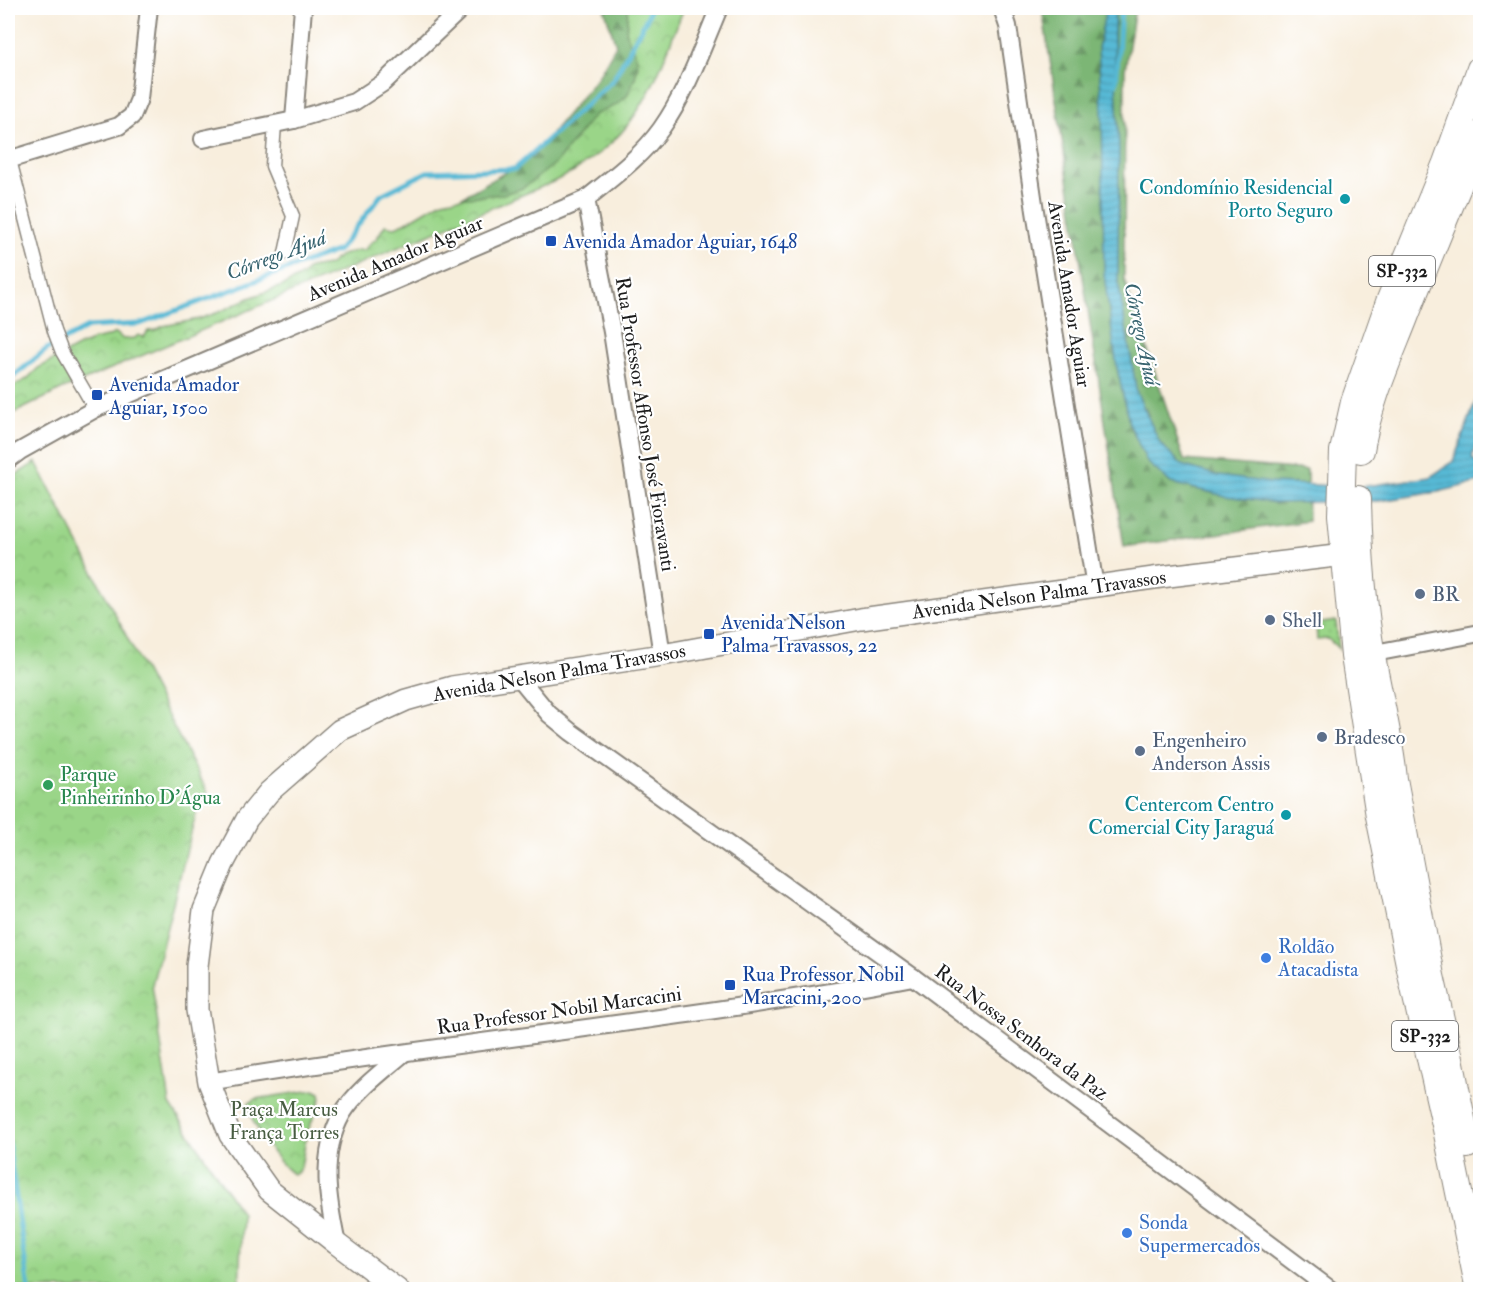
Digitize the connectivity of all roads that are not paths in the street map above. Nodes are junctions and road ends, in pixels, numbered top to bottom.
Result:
1 (149, 8) edge
2 (303, 8) edge
3 (462, 8) edge
4 (719, 8) edge
5 (1002, 8) edge
6 (1480, 69) edge
7 (294, 120) junction
8 (276, 124) junction
9 (1480, 134) edge
10 (203, 139) dead end
11 (9, 160) edge
12 (586, 199) junction
13 (285, 253) dead end
14 (95, 410) junction
15 (8, 460) edge
16 (1349, 479) junction
17 (1352, 553) junction
18 (1095, 587) junction
19 (1480, 633) edge
20 (1363, 655) junction
21 (662, 656) junction
22 (518, 676) junction
23 (913, 977) junction
24 (405, 1053) junction
25 (209, 1082) junction
26 (1480, 1213) edge
27 (337, 1245) junction
28 (398, 1290) edge
29 (1331, 1290) edge
30 (1479, 1290) edge

1 - 11 street
2 - 7 street
3 - 7 street
4 - 12 street, Avenida Amador Aguiar
5 - 18 street, Avenida Amador Aguiar
6 - 16 main road, SP-332
7 - 8 street
8 - 10 street
8 - 13 street
9 - 16 main road, SP-332
11 - 14 street
12 - 14 street, Avenida Amador Aguiar
12 - 21 street, Rua Professor Affonso José Fioravanti
14 - 15 street, Avenida Amador Aguiar
16 - 17 main road, SP-332
17 - 18 street, Avenida Nelson Palma Travassos
17 - 20 main road, SP-332
18 - 21 street, Avenida Nelson Palma Travassos
19 - 20 street
20 - 26 main road, SP-332
20 - 30 main road, SP-332
21 - 22 street, Avenida Nelson Palma Travassos
22 - 23 street, Rua Nossa Senhora da Paz
22 - 25 street, Avenida Nelson Palma Travassos
23 - 24 street, Rua Professor Nobil Marcacini
23 - 29 street, Rua Nossa Senhora da Paz
24 - 25 street, Rua Professor Nobil Marcacini
24 - 27 street
25 - 27 street, Avenida Nelson Palma Travassos
27 - 28 street, Avenida Nelson Palma Travassos

